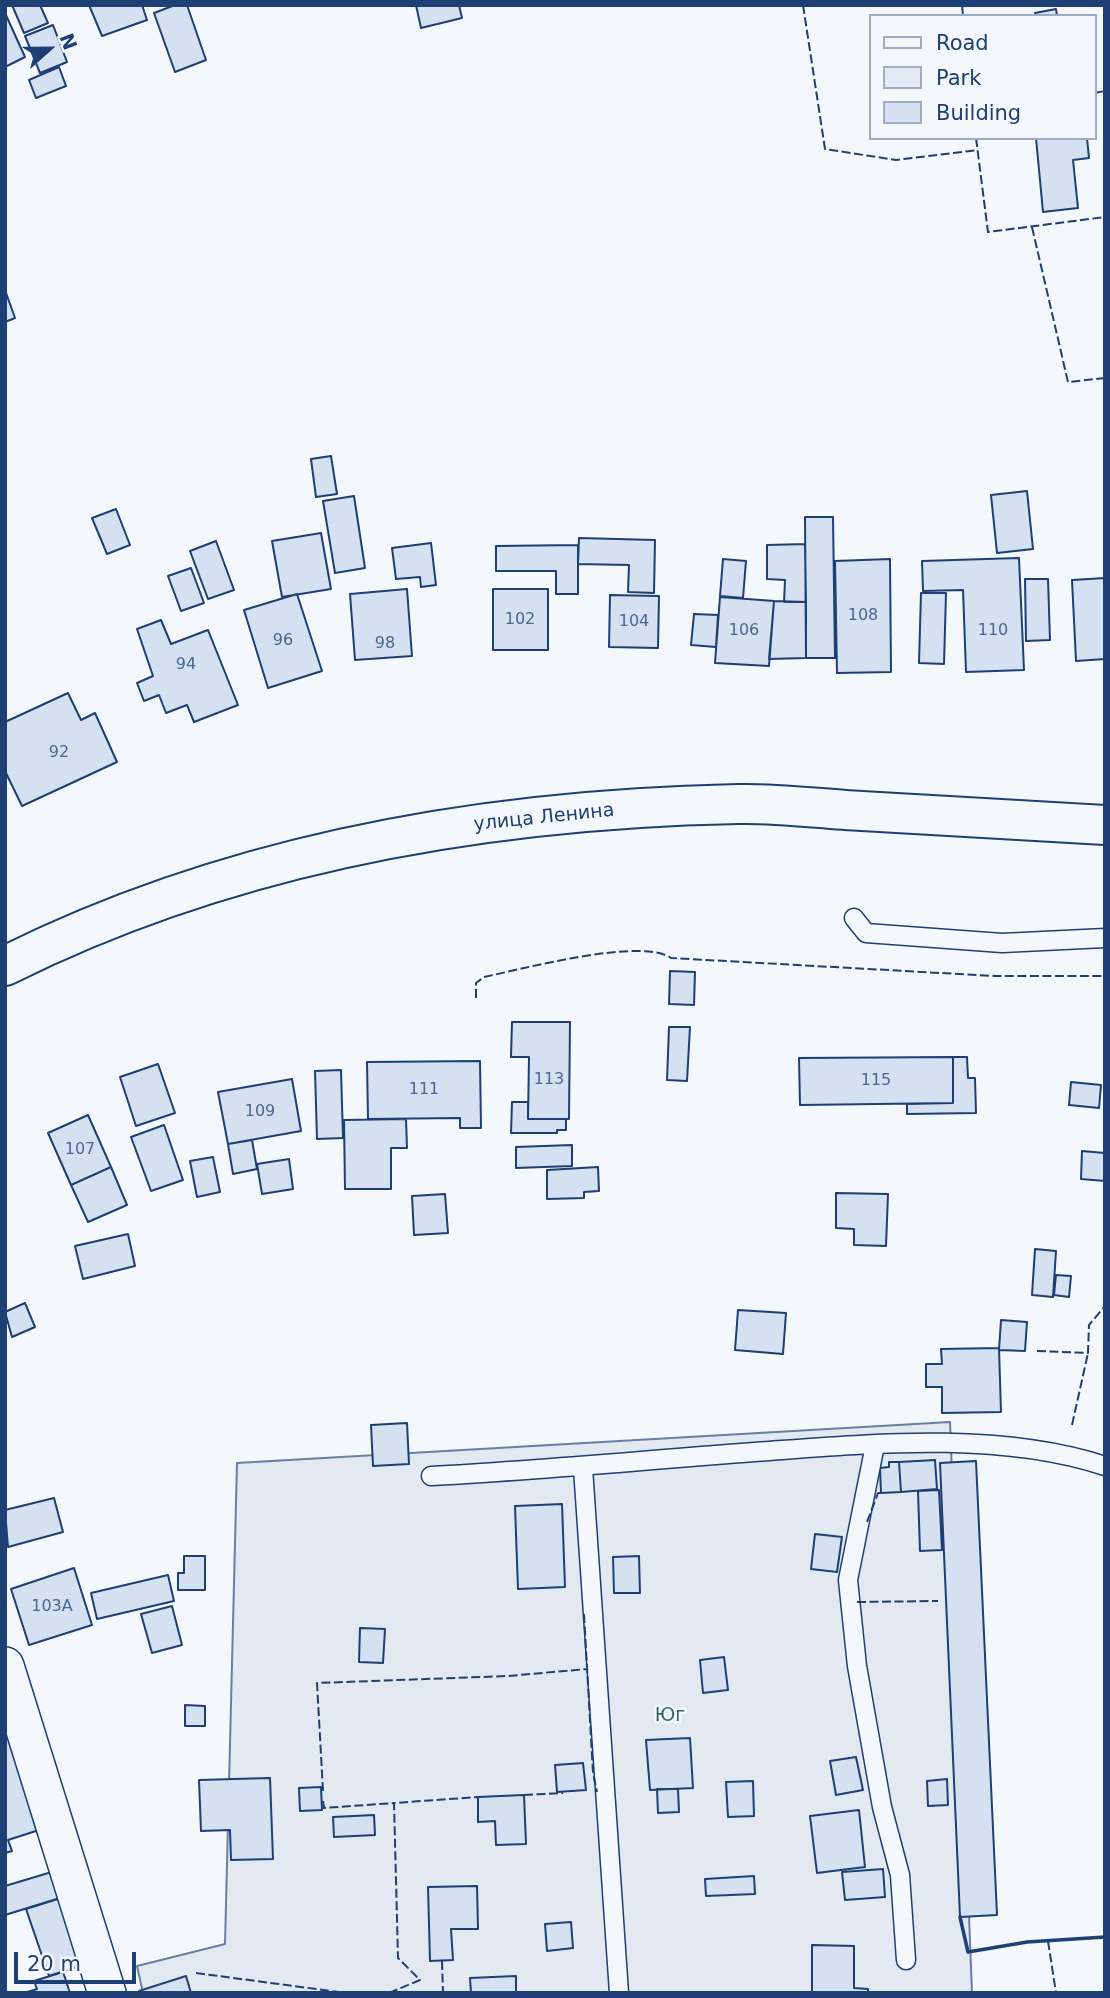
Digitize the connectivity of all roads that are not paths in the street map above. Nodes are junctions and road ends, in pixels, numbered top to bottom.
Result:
1 (1105, 825) edge
2 (854, 918) dead end
3 (1105, 938) edge
4 (5, 966) edge
5 (875, 1445) junction
6 (1105, 1466) edge
7 (583, 1468) junction
8 (431, 1476) dead end
9 (5, 1666) edge
10 (906, 1960) dead end
11 (107, 1993) edge
12 (619, 1993) edge

1 - 4 main road, улица Ленина
2 - 3 lane
5 - 6 lane
5 - 7 lane
5 - 10 lane
7 - 8 lane
7 - 12 lane
9 - 11 street

